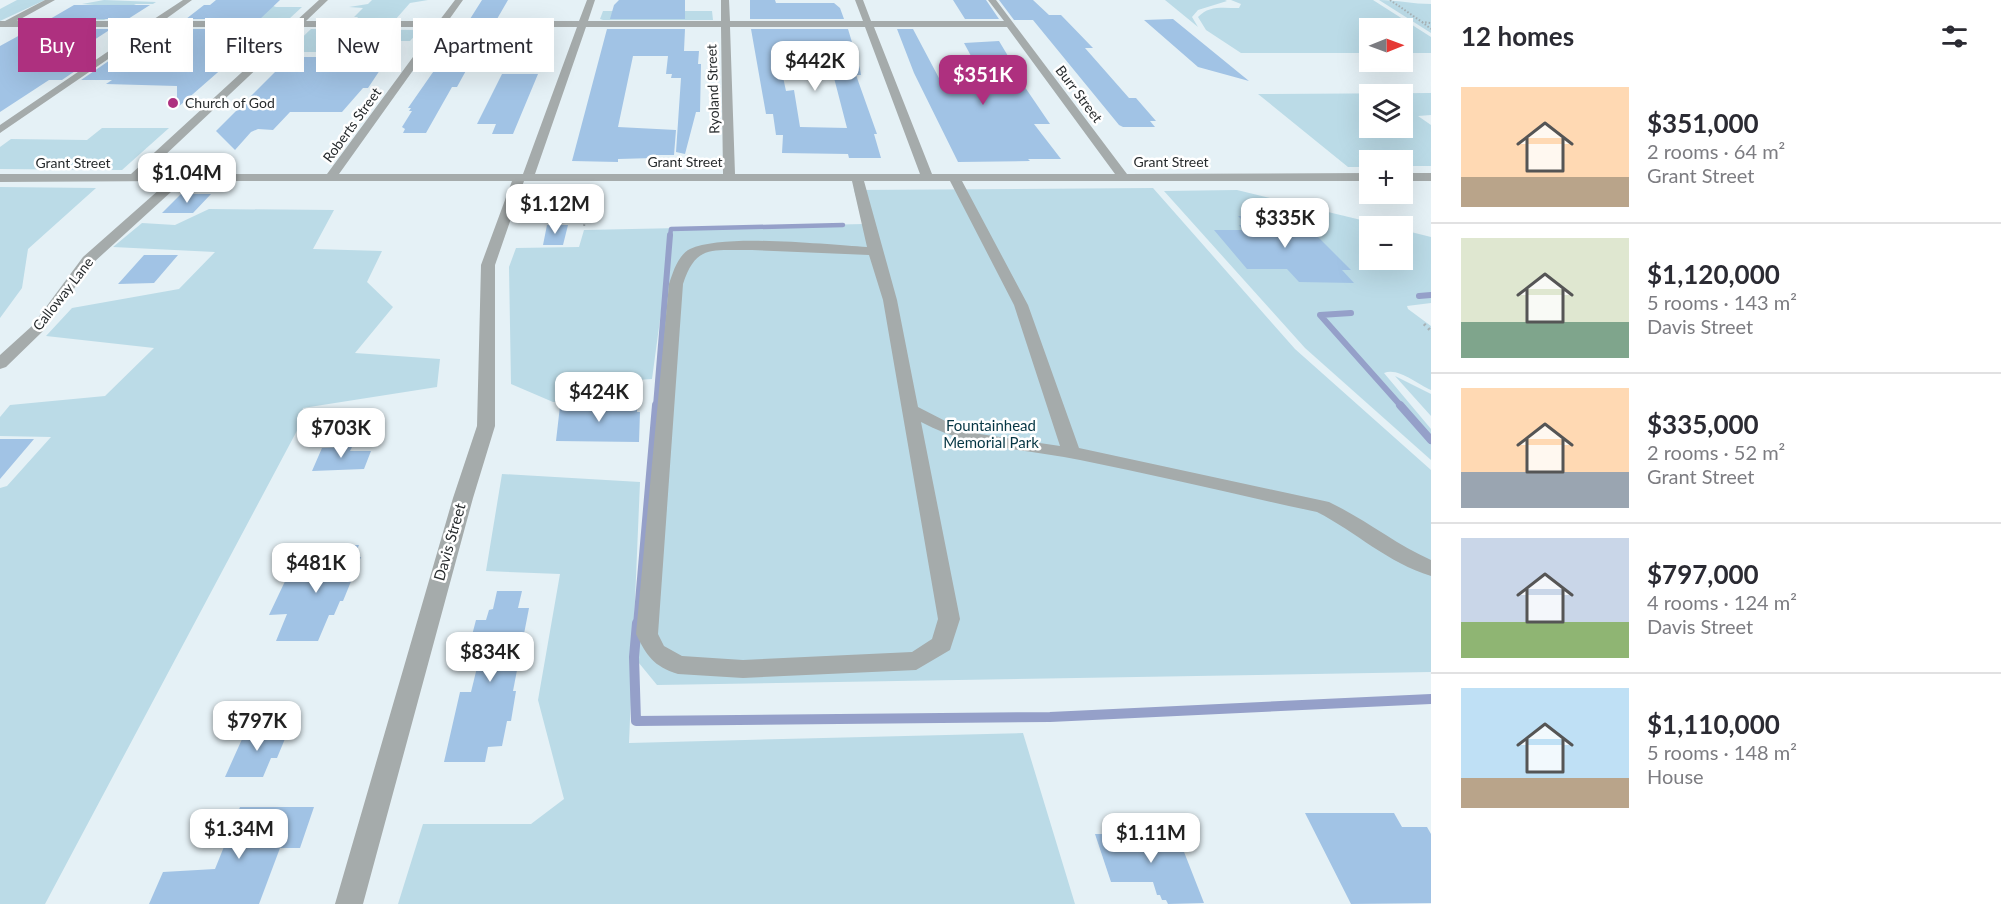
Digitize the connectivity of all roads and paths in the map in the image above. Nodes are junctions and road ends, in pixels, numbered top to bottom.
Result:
1 (51, 0) edge
2 (188, 0) edge
3 (324, 0) edge
4 (459, 0) edge
5 (591, 0) edge
6 (725, 0) edge
7 (859, 0) edge
8 (992, 0) edge
9 (1390, 0) edge
10 (162, 18) edge
11 (304, 18) edge
12 (446, 18) edge
13 (1422, 22) junction
14 (1431, 23) edge
15 (304, 24) edge
16 (413, 24) edge
17 (554, 24) edge
18 (582, 24) junction
19 (726, 24) junction
20 (869, 24) junction
21 (1011, 24) junction
22 (108, 25) edge
23 (2, 26) edge
24 (1431, 30) edge
25 (108, 55) edge
26 (413, 64) edge
27 (246, 72) edge
28 (0, 130) edge
29 (1123, 176) junction
30 (523, 177) junction
31 (561, 177) junction
32 (729, 177) junction
33 (857, 177) junction
34 (927, 177) junction
35 (954, 177) junction
36 (1359, 177) edge
37 (1413, 177) edge
38 (1431, 177) edge
39 (0, 178) edge
40 (134, 178) junction
41 (180, 178) junction
42 (330, 178) junction
43 (584, 227) dead end
44 (875, 250) junction
45 (0, 363) edge
46 (909, 408) junction
47 (1072, 454) junction
48 (1431, 568) edge
49 (349, 904) edge

1 - 23 street
2 - 10 street
3 - 11 street
4 - 12 street, Roberts Street
5 - 18 street, Davis Street
6 - 19 street, Ryoland Street
7 - 20 street
8 - 21 street, Burr Street
9 - 13 path
13 - 14 path
13 - 24 path
15 - 16 street
17 - 18 street
18 - 19 street
18 - 30 street, Davis Street
19 - 20 street
19 - 32 street, Ryoland Street
20 - 21 street
20 - 34 street
21 - 29 street, Burr Street
22 - 23 street
25 - 28 street
26 - 42 street, Roberts Street
27 - 40 street
29 - 35 street, Grant Street
29 - 36 street, Grant Street
30 - 31 street, Grant Street
30 - 42 street, Grant Street
30 - 49 street, Davis Street
31 - 32 street, Grant Street
31 - 43 path
32 - 33 street, Grant Street
33 - 34 street, Grant Street
33 - 44 street
34 - 35 street, Grant Street
35 - 47 street
37 - 38 street
39 - 40 street, Grant Street
40 - 41 street, Grant Street
41 - 42 street, Grant Street
41 - 45 street, Calloway Lane
44 - 46 street
44 - 46 street
46 - 47 street
47 - 48 street

